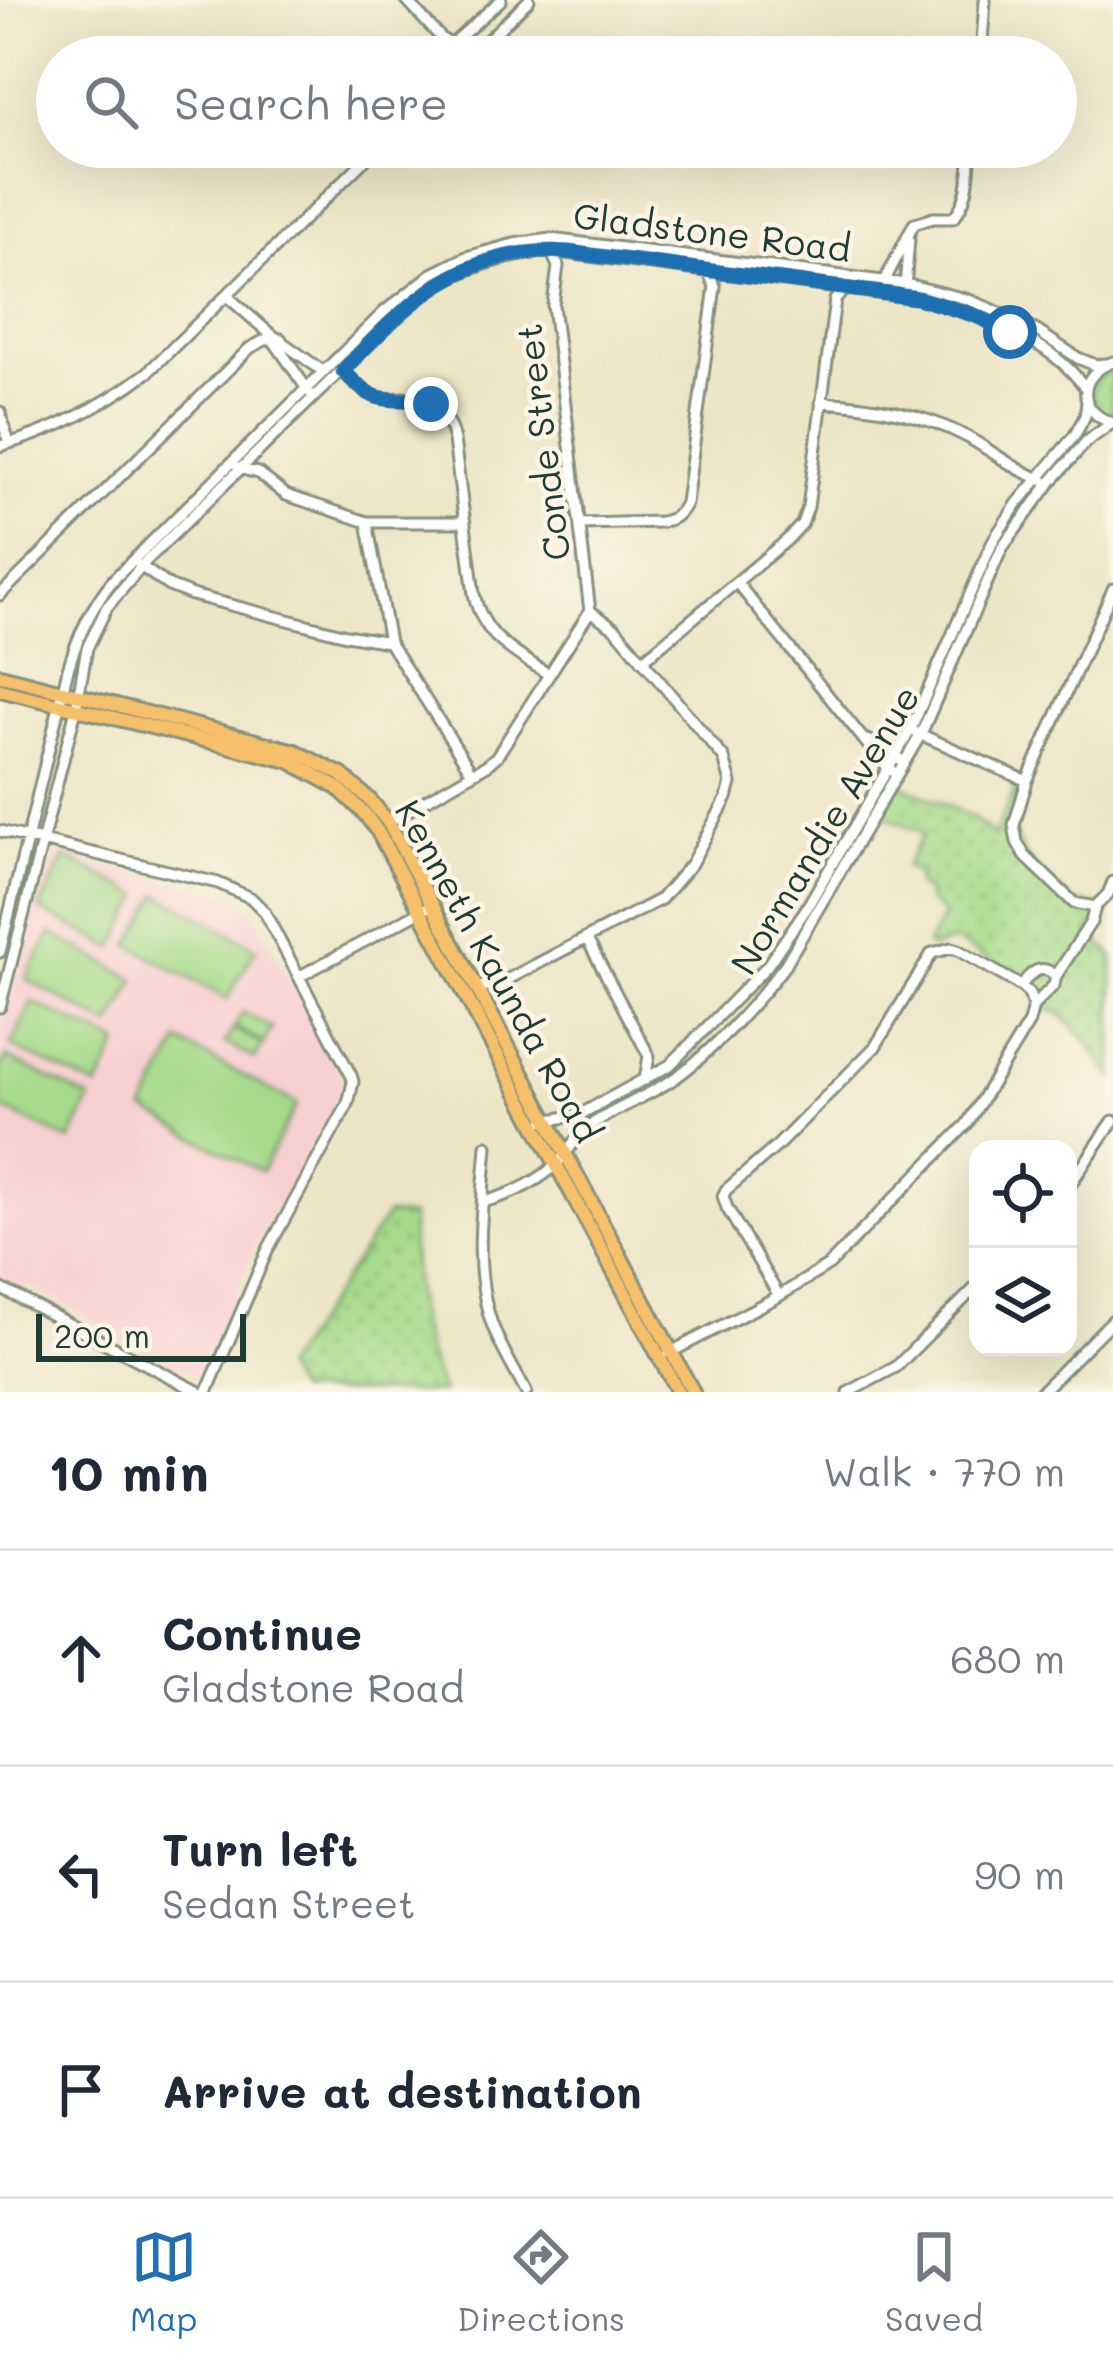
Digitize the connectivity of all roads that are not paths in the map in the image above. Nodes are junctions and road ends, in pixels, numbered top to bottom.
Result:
1 (406, 0) edge
2 (423, 0) edge
3 (501, 0) edge
4 (529, 0) edge
5 (986, 0) edge
6 (415, 9) junction
7 (439, 36) edge
8 (462, 36) edge
9 (492, 36) edge
10 (982, 36) edge
11 (357, 168) edge
12 (970, 168) edge
13 (909, 233) junction
14 (550, 245) junction
15 (573, 247) junction
16 (708, 257) junction
17 (730, 260) junction
18 (558, 266) junction
19 (706, 270) junction
20 (729, 273) junction
21 (826, 279) junction
22 (847, 282) junction
23 (715, 286) junction
24 (883, 286) junction
25 (905, 290) junction
26 (227, 296) junction
27 (835, 300) junction
28 (274, 337) junction
29 (343, 352) junction
30 (352, 362) junction
31 (1110, 363) edge
32 (343, 371) junction
33 (327, 376) junction
34 (306, 389) junction
35 (1086, 389) junction
36 (315, 398) junction
37 (820, 402) junction
38 (1088, 403) junction
39 (0, 412) edge
40 (1112, 423) edge
41 (4, 444) edge
42 (253, 452) junction
43 (236, 467) junction
44 (258, 472) junction
45 (1037, 484) junction
46 (368, 522) junction
47 (465, 522) junction
48 (580, 524) junction
49 (155, 545) junction
50 (137, 563) junction
51 (157, 575) junction
52 (737, 584) junction
53 (1113, 590) edge
54 (0, 595) edge
55 (590, 611) junction
56 (389, 642) junction
57 (643, 661) junction
58 (548, 674) junction
59 (0, 675) edge
60 (0, 690) edge
61 (63, 690) junction
62 (79, 694) junction
63 (60, 706) junction
64 (76, 709) junction
65 (916, 732) junction
66 (863, 737) junction
67 (231, 739) junction
68 (900, 759) junction
69 (893, 772) junction
70 (472, 773) junction
71 (1027, 781) junction
72 (388, 822) junction
73 (0, 831) edge
74 (27, 838) junction
75 (41, 841) junction
76 (1113, 882) edge
77 (426, 908) junction
78 (1092, 908) junction
79 (587, 939) junction
80 (0, 950) edge
81 (14, 952) junction
82 (300, 976) junction
83 (1056, 976) junction
84 (497, 985) junction
85 (477, 986) junction
86 (1021, 986) junction
87 (749, 987) junction
88 (464, 993) junction
89 (760, 996) junction
90 (479, 1005) junction
91 (1033, 1006) junction
92 (0, 1007) edge
93 (649, 1056) junction
94 (670, 1065) junction
95 (679, 1075) junction
96 (645, 1080) junction
97 (650, 1093) junction
98 (1113, 1121) edge
99 (542, 1123) junction
100 (487, 1146) dead end
101 (560, 1161) junction
102 (1077, 1175) edge
103 (483, 1202) junction
104 (0, 1288) edge
105 (969, 1294) edge
106 (779, 1296) junction
107 (1113, 1320) edge
108 (666, 1355) junction
109 (203, 1392) edge
110 (526, 1392) edge
111 (678, 1392) edge
112 (693, 1392) edge
113 (849, 1392) edge
114 (1041, 1392) edge

1 - 6 street
2 - 6 street
3 - 8 street
4 - 9 street
5 - 10 street
6 - 7 street
11 - 26 street
12 - 13 street
13 - 24 street
13 - 25 street
14 - 15 street, Gladstone Road
14 - 18 street
14 - 29 street, Gladstone Road
14 - 30 street, Gladstone Road
15 - 16 street, Gladstone Road
15 - 18 street
15 - 19 street, Gladstone Road
16 - 17 street, Gladstone Road
16 - 19 street
17 - 20 street
17 - 21 street, Gladstone Road
18 - 48 street, Conde Street
19 - 20 street, Gladstone Road
19 - 23 street
20 - 21 street, Gladstone Road
20 - 23 street
21 - 22 street, Gladstone Road
21 - 27 street
22 - 24 street, Gladstone Road
22 - 27 street
23 - 48 street
24 - 25 street, Gladstone Road
25 - 31 street, Gladstone Road
25 - 35 street, Gladstone Road
26 - 28 street
26 - 41 street
27 - 37 street
28 - 33 street
28 - 34 street
28 - 54 street
29 - 30 street
29 - 33 street, Gladstone Road
30 - 32 street, Gladstone Road
31 - 35 street
32 - 33 street, Gladstone Road
32 - 47 street
33 - 34 street, Gladstone Road
33 - 36 street, Gladstone Road
34 - 36 street
34 - 42 street, Gladstone Road
35 - 38 street
36 - 42 street, Gladstone Road
37 - 45 street
37 - 52 street
38 - 40 street
38 - 45 street, Normandie Avenue
39 - 41 street
40 - 45 street, Normandie Avenue
42 - 43 street, Gladstone Road
42 - 44 street
43 - 44 street
43 - 49 street, Gladstone Road
44 - 46 street
45 - 65 street, Normandie Avenue
46 - 47 street
46 - 56 street
47 - 58 street
48 - 55 street, Conde Street
49 - 50 street, Gladstone Road
49 - 51 street
50 - 51 street
50 - 61 street, Gladstone Road
50 - 62 street, Gladstone Road
51 - 56 street
52 - 57 street
52 - 66 street
53 - 71 street
55 - 57 street
55 - 58 street
56 - 70 street
57 - 79 street
58 - 70 street
59 - 61 main road, Kenneth Kaunda Road
60 - 63 main road, Kenneth Kaunda Road
61 - 62 main road, Kenneth Kaunda Road
61 - 63 street, Gladstone Road
62 - 64 street, Gladstone Road
62 - 67 main road, Kenneth Kaunda Road
63 - 64 main road, Kenneth Kaunda Road
63 - 74 street, Gladstone Road
64 - 67 main road, Kenneth Kaunda Road
64 - 75 street, Gladstone Road
65 - 68 street, Normandie Avenue
65 - 71 street
66 - 68 street
66 - 69 street
67 - 72 main road, Kenneth Kaunda Road
67 - 77 main road, Kenneth Kaunda Road
68 - 69 street, Normandie Avenue
69 - 87 street, Normandie Avenue
69 - 89 street, Normandie Avenue
70 - 72 street
71 - 78 street
72 - 77 main road, Kenneth Kaunda Road
73 - 74 street
74 - 75 street
74 - 80 street, Gladstone Road
75 - 81 street, Gladstone Road
75 - 82 street
76 - 78 street
77 - 82 street
77 - 85 main road, Kenneth Kaunda Road
77 - 88 main road, Kenneth Kaunda Road
78 - 83 street
79 - 84 street
79 - 93 street
80 - 81 street
81 - 92 street, Gladstone Road
82 - 109 street
83 - 86 street
83 - 91 street
84 - 85 street
84 - 90 street
85 - 88 street
85 - 90 main road, Kenneth Kaunda Road
86 - 91 street
86 - 106 street
87 - 89 street
87 - 94 street, Normandie Avenue
88 - 90 main road, Kenneth Kaunda Road
89 - 95 street, Normandie Avenue
90 - 99 main road, Kenneth Kaunda Road
91 - 106 street
93 - 94 street
93 - 96 street
94 - 95 street
94 - 96 street, Normandie Avenue
95 - 97 street, Normandie Avenue
96 - 97 street
96 - 99 street, Normandie Avenue
97 - 101 street, Normandie Avenue
98 - 102 street
99 - 101 main road, Kenneth Kaunda Road
100 - 103 street
101 - 103 street, Normandie Avenue
101 - 108 main road, Kenneth Kaunda Road
103 - 110 street
104 - 109 street
105 - 113 street
106 - 108 street
107 - 114 street
108 - 111 main road, Kenneth Kaunda Road
108 - 112 main road, Kenneth Kaunda Road

